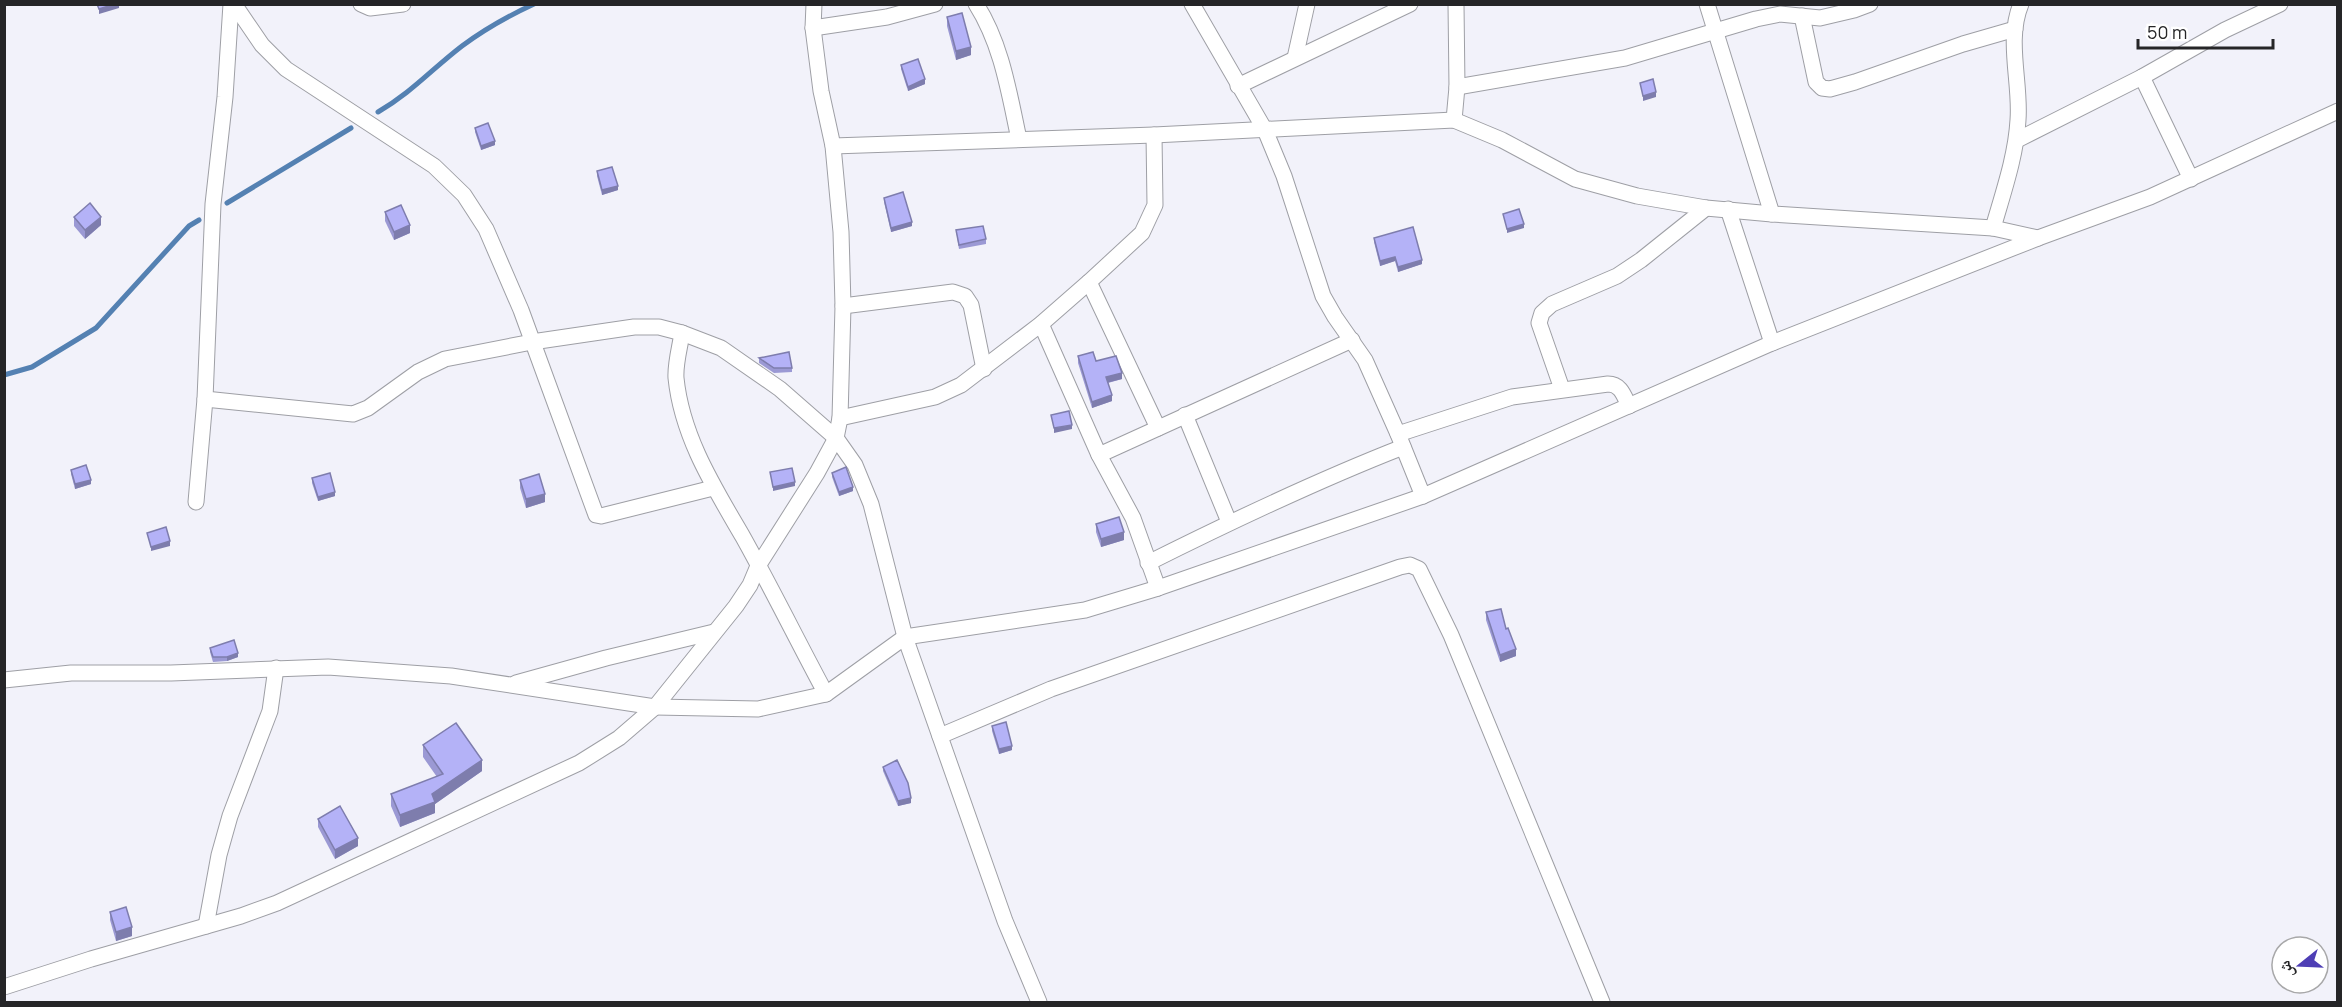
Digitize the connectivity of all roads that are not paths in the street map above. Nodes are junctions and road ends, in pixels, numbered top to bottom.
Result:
1 (233, 4) edge
2 (361, 4) edge
3 (403, 4) edge
4 (814, 4) edge
5 (935, 4) edge
6 (976, 4) edge
7 (1192, 4) edge
8 (1307, 4) edge
9 (1410, 4) edge
10 (1456, 4) edge
11 (1707, 4) edge
12 (1870, 4) edge
13 (2021, 4) edge
14 (2279, 5) edge
15 (1817, 11) edge
16 (1802, 16) junction
17 (813, 28) junction
18 (2015, 29) junction
19 (1715, 32) junction
20 (1295, 58) junction
21 (2142, 77) junction
22 (1238, 86) junction
23 (1457, 87) junction
24 (2337, 111) edge
25 (1454, 120) junction
26 (1265, 130) junction
27 (1154, 135) junction
28 (1019, 140) junction
29 (2017, 140) junction
30 (833, 146) junction
31 (2191, 179) junction
32 (1706, 208) junction
33 (1728, 209) junction
34 (1772, 214) junction
35 (1993, 228) junction
36 (2038, 238) junction
37 (1089, 282) junction
38 (843, 306) junction
39 (1041, 324) junction
40 (682, 333) junction
41 (1352, 340) junction
42 (532, 342) junction
43 (1772, 343) junction
44 (984, 369) junction
45 (1562, 390) junction
46 (205, 399) junction
47 (1629, 406) junction
48 (1185, 416) junction
49 (840, 418) junction
50 (1158, 428) junction
51 (836, 438) junction
52 (1401, 440) junction
53 (1099, 455) junction
54 (713, 488) junction
55 (1423, 496) junction
56 (196, 502) dead end
57 (1229, 522) junction
58 (1148, 563) junction
59 (758, 566) junction
60 (1158, 588) junction
61 (714, 632) junction
62 (905, 638) junction
63 (276, 668) junction
64 (4, 680) edge
65 (509, 685) junction
66 (826, 694) junction
67 (655, 707) junction
68 (940, 736) junction
69 (206, 926) junction
70 (4, 987) edge
71 (1039, 1002) edge
72 (1602, 1002) edge

1 - 42 street
1 - 46 street
2 - 3 street
4 - 17 street
5 - 17 street
6 - 28 street
7 - 22 street
8 - 20 street
9 - 20 street
10 - 23 street
11 - 19 street
12 - 15 street
13 - 18 street
14 - 21 street
15 - 16 street
16 - 18 street
16 - 19 street
17 - 30 street
18 - 29 street
19 - 23 street
19 - 34 street
20 - 22 street
21 - 29 street
21 - 31 street
22 - 26 street
23 - 25 street
24 - 31 street
25 - 26 street
25 - 32 street
26 - 27 street
26 - 41 street
27 - 28 street
27 - 37 street
28 - 30 street
29 - 35 street
30 - 38 street
31 - 36 street
32 - 33 street
32 - 45 street
33 - 34 street
33 - 43 street
34 - 35 street
35 - 36 street
36 - 43 street
37 - 39 street
37 - 50 street
38 - 44 street
38 - 49 street
39 - 44 street
39 - 53 street
40 - 42 street
40 - 51 street
40 - 54 street
41 - 48 street
41 - 52 street
42 - 46 street
42 - 54 street
43 - 47 street
44 - 49 street
45 - 47 street
45 - 52 street
46 - 56 street
47 - 55 street
48 - 50 street
48 - 57 street
49 - 51 street
50 - 53 street
51 - 59 street
51 - 62 street
52 - 55 street
52 - 57 street
53 - 58 street
54 - 59 street
55 - 60 street
57 - 58 street
58 - 60 street
59 - 61 street
59 - 66 street
60 - 62 street
61 - 65 street
61 - 67 street
62 - 66 street
62 - 68 street
63 - 64 street
63 - 65 street
63 - 69 street
65 - 67 street
66 - 67 street
67 - 69 street
68 - 71 street
68 - 72 street
69 - 70 street

